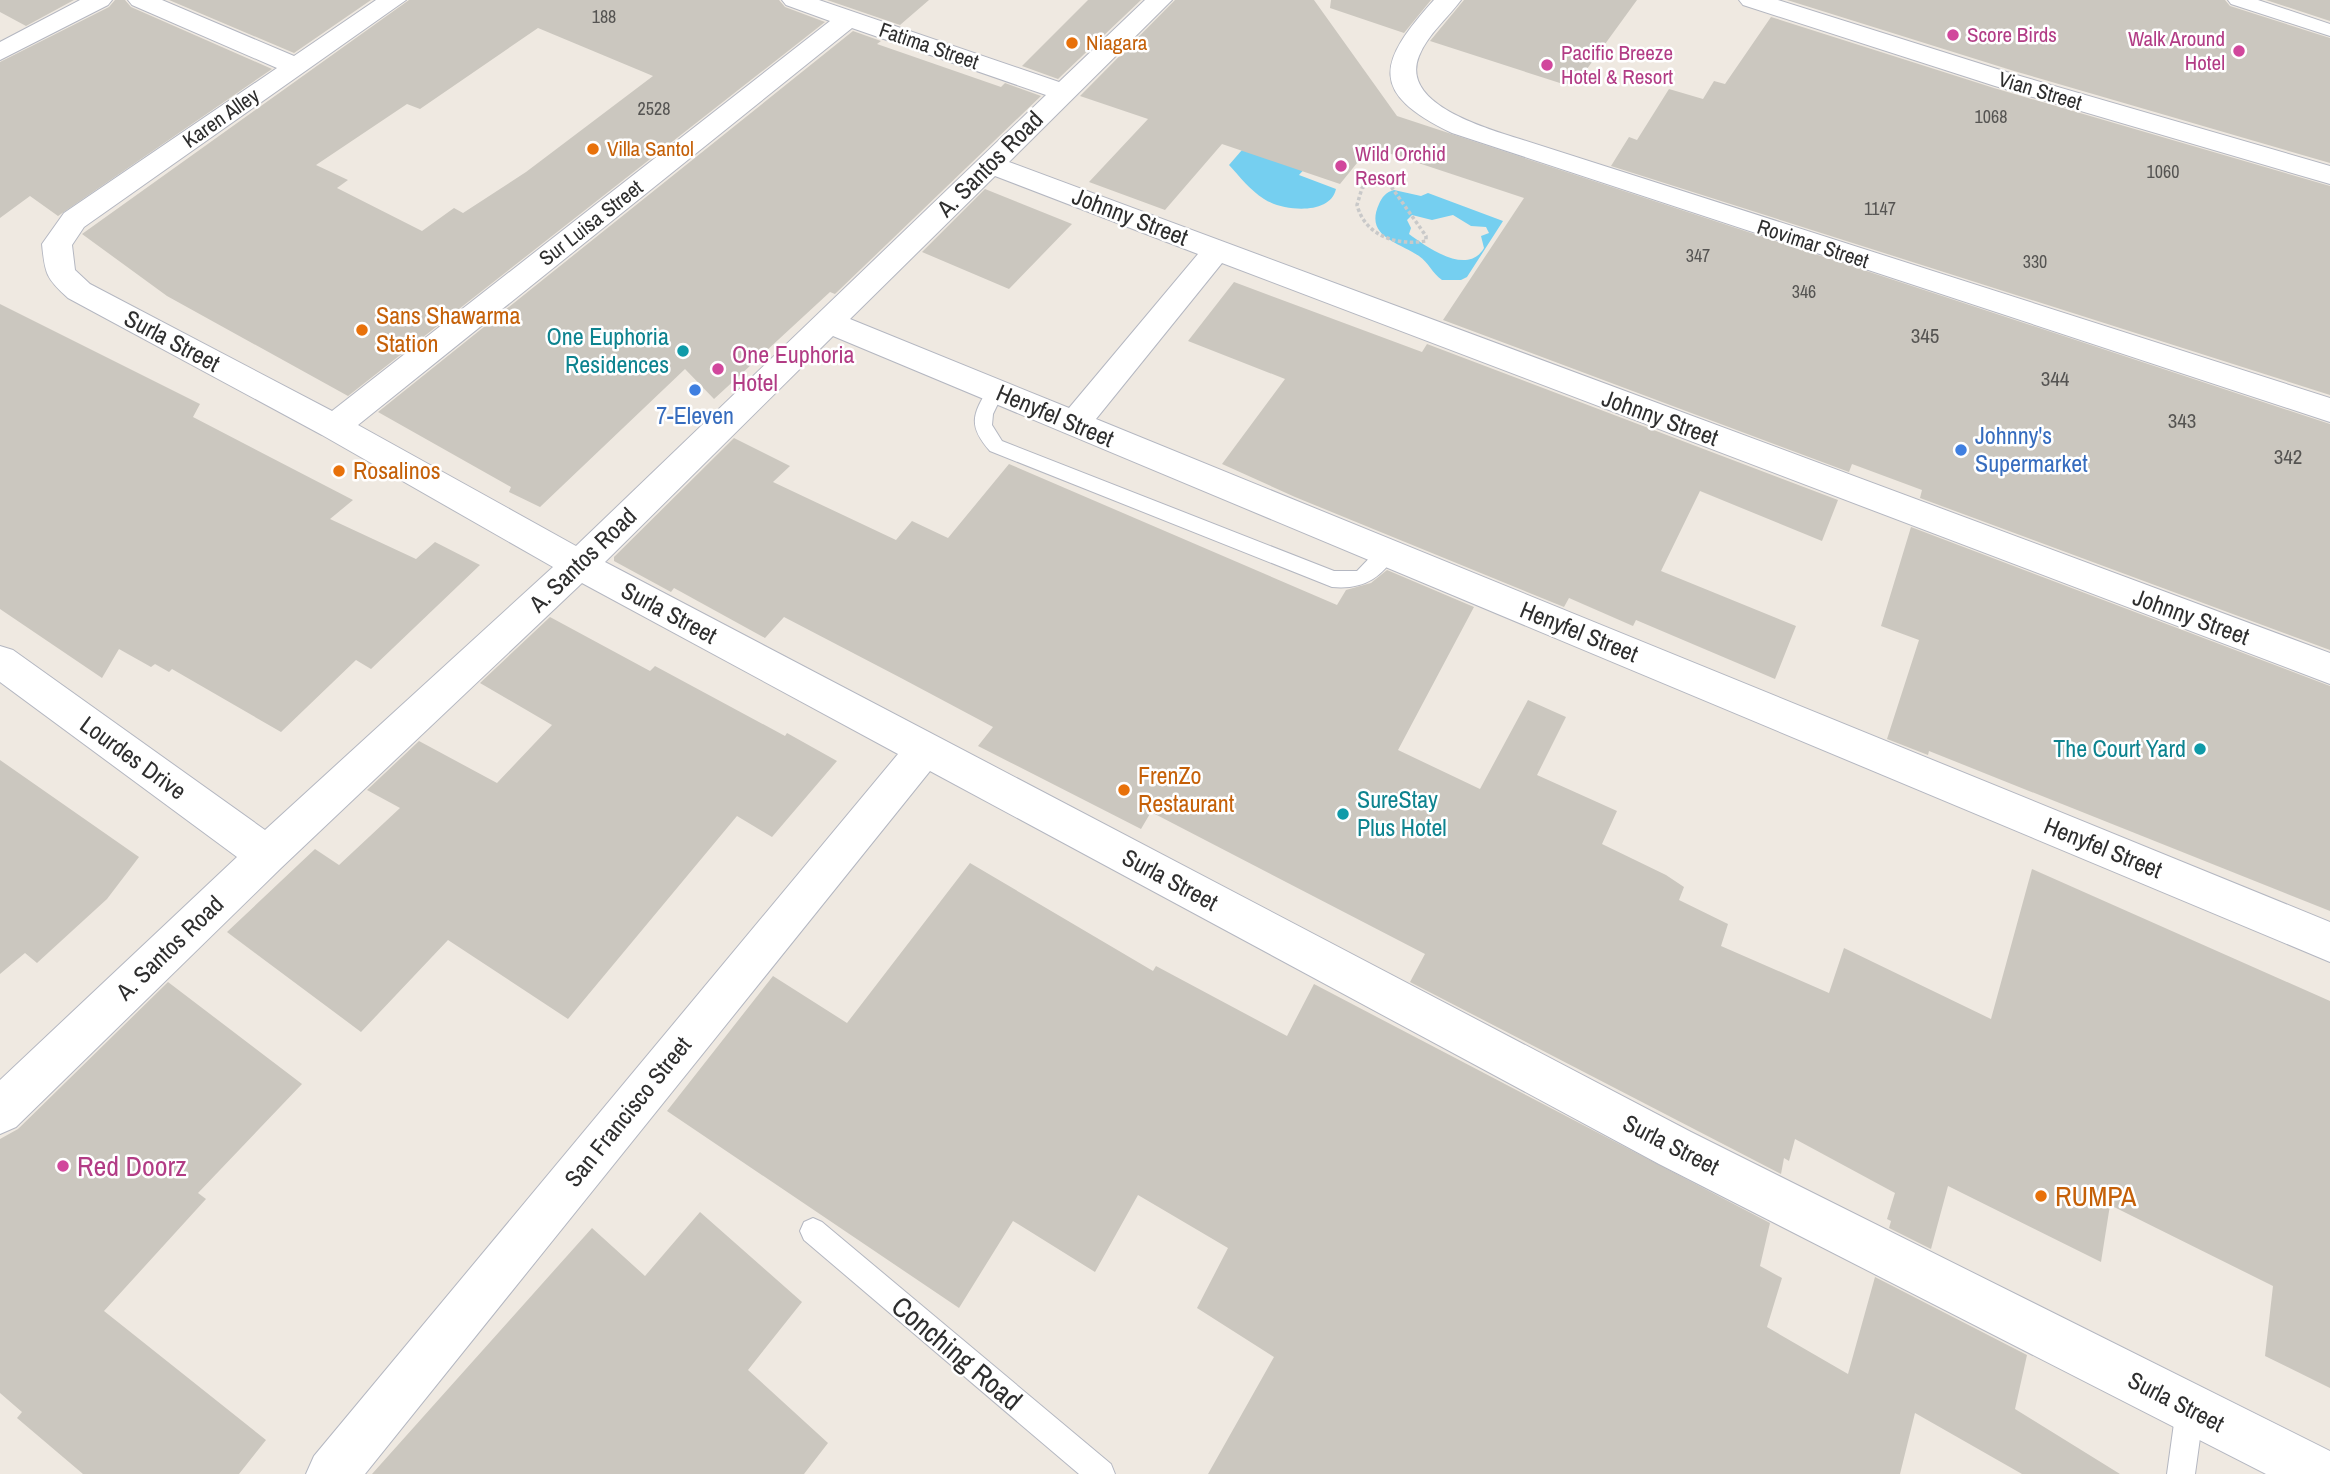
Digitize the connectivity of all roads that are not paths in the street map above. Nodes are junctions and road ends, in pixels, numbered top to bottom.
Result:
1 (99, 0) edge
2 (141, 0) edge
3 (393, 0) edge
4 (795, 0) edge
5 (1159, 0) edge
6 (1448, 0) edge
7 (1752, 0) edge
8 (2238, 0) edge
9 (849, 19) junction
10 (2330, 30) edge
11 (0, 52) edge
12 (294, 66) junction
13 (1063, 92) junction
14 (990, 165) junction
15 (2330, 175) edge
16 (57, 244) joint
17 (1217, 250) junction
18 (828, 322) junction
19 (995, 391) junction
20 (2330, 410) edge
21 (1074, 424) junction
22 (334, 427) junction
23 (1386, 553) junction
24 (579, 565) junction
25 (0, 661) edge
26 (2330, 669) edge
27 (924, 750) junction
28 (267, 855) junction
29 (2330, 942) edge
30 (0, 1111) edge
31 (813, 1231) dead end
32 (2190, 1409) junction
33 (332, 1474) edge
34 (1101, 1474) edge
35 (2181, 1474) edge
36 (2320, 1474) edge

1 - 11 street
2 - 12 street
3 - 12 street, Karen Alley
4 - 9 street, Fatima Street
5 - 13 street, A. Santos Road
6 - 20 street, Rovimar Street
7 - 15 street, Vian Street
8 - 10 street
9 - 13 street, Fatima Street
9 - 22 street, Sur Luisa Street
12 - 16 street, Karen Alley
13 - 14 street, A. Santos Road
14 - 17 street, Johnny Street
14 - 18 street, A. Santos Road
16 - 22 street, Surla Street
17 - 21 street
17 - 26 street, Johnny Street
18 - 19 street, Henyfel Street
18 - 24 street, A. Santos Road
19 - 21 street, Henyfel Street
19 - 23 lane
21 - 23 street, Henyfel Street
22 - 24 street, Surla Street
23 - 29 street, Henyfel Street
24 - 27 street, Surla Street
24 - 28 street, A. Santos Road
25 - 28 street, Lourdes Drive
27 - 32 street, Surla Street
27 - 33 street, San Francisco Street
28 - 30 street, A. Santos Road
31 - 34 lane, Conching Road
32 - 35 lane
32 - 36 street, Surla Street

